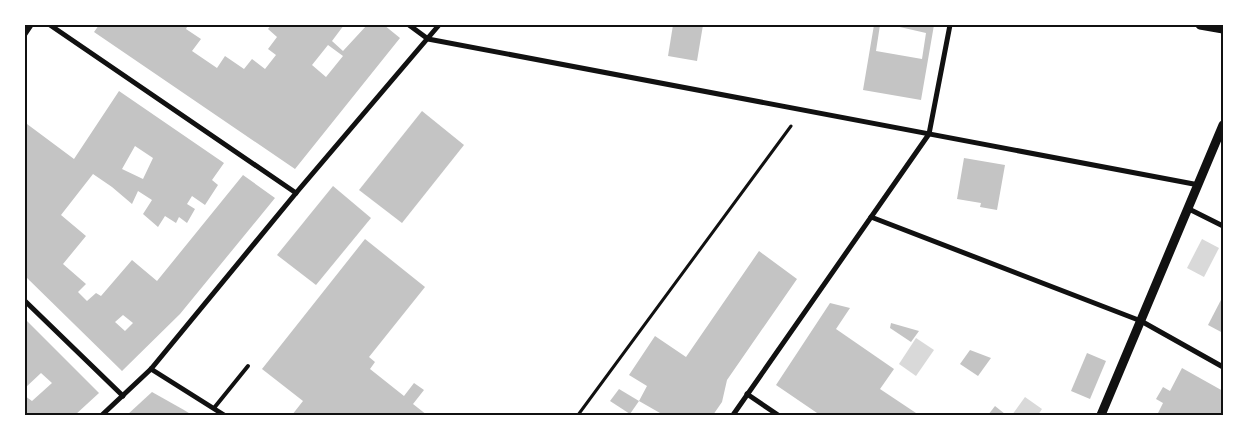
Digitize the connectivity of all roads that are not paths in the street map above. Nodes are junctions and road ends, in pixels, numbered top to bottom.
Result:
1 (31, 25) edge
2 (50, 25) edge
3 (409, 25) edge
4 (439, 25) edge
5 (950, 25) edge
6 (1200, 25) edge
7 (1223, 29) edge
8 (25, 34) edge
9 (428, 39) junction
10 (1223, 125) edge
11 (929, 134) junction
12 (1199, 185) junction
13 (296, 193) junction
14 (1188, 209) junction
15 (871, 217) junction
16 (1223, 226) edge
17 (25, 301) edge
18 (1141, 321) junction
19 (248, 366) dead end
20 (1223, 367) edge
21 (152, 368) junction
22 (747, 394) junction
23 (123, 396) junction
24 (214, 408) junction
25 (102, 415) edge
26 (224, 415) edge
27 (733, 415) edge
28 (778, 415) edge
29 (1101, 415) edge

1 - 8 street
2 - 13 street
3 - 9 street
4 - 9 street
5 - 11 street
6 - 7 street
9 - 11 street
9 - 13 street
10 - 12 street
11 - 12 street
11 - 15 street
12 - 14 street
13 - 21 street
14 - 16 street
14 - 18 street
15 - 18 street
15 - 22 street
17 - 23 street
18 - 20 street
18 - 29 street
19 - 24 lane
21 - 23 street
21 - 24 street
22 - 27 street
22 - 28 street
23 - 25 street
24 - 26 street

